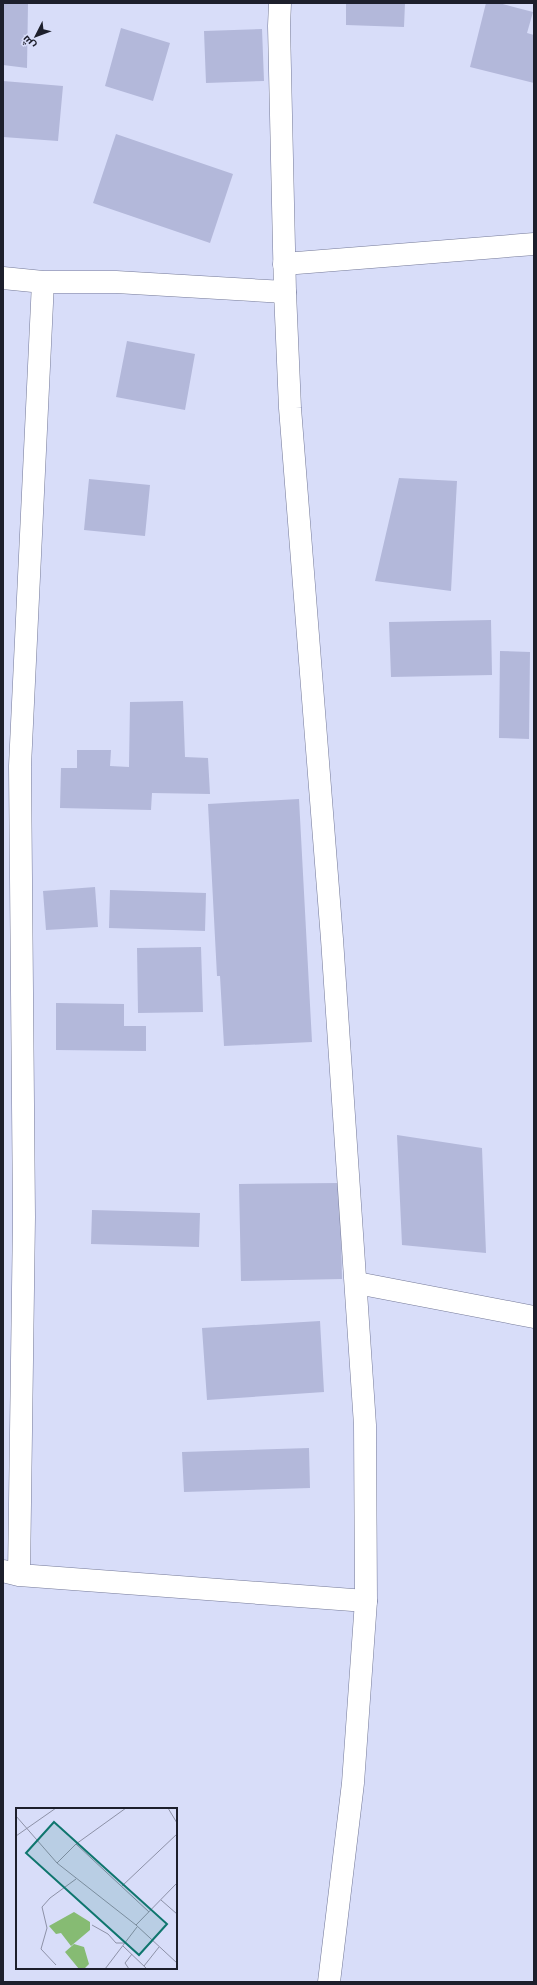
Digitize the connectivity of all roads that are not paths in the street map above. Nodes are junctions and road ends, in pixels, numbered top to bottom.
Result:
1 (280, 3) edge
2 (534, 244) edge
3 (284, 264) junction
4 (3, 278) edge
5 (43, 282) junction
6 (285, 292) junction
7 (12, 766) edge
8 (357, 1283) junction
9 (534, 1318) edge
10 (11, 1573) edge
11 (366, 1601) junction
12 (329, 1982) edge

1 - 3 street
2 - 3 street
3 - 6 street
4 - 5 street
5 - 6 street
5 - 7 street
6 - 8 street
7 - 10 street
8 - 9 street
8 - 11 street
10 - 11 street
11 - 12 street

